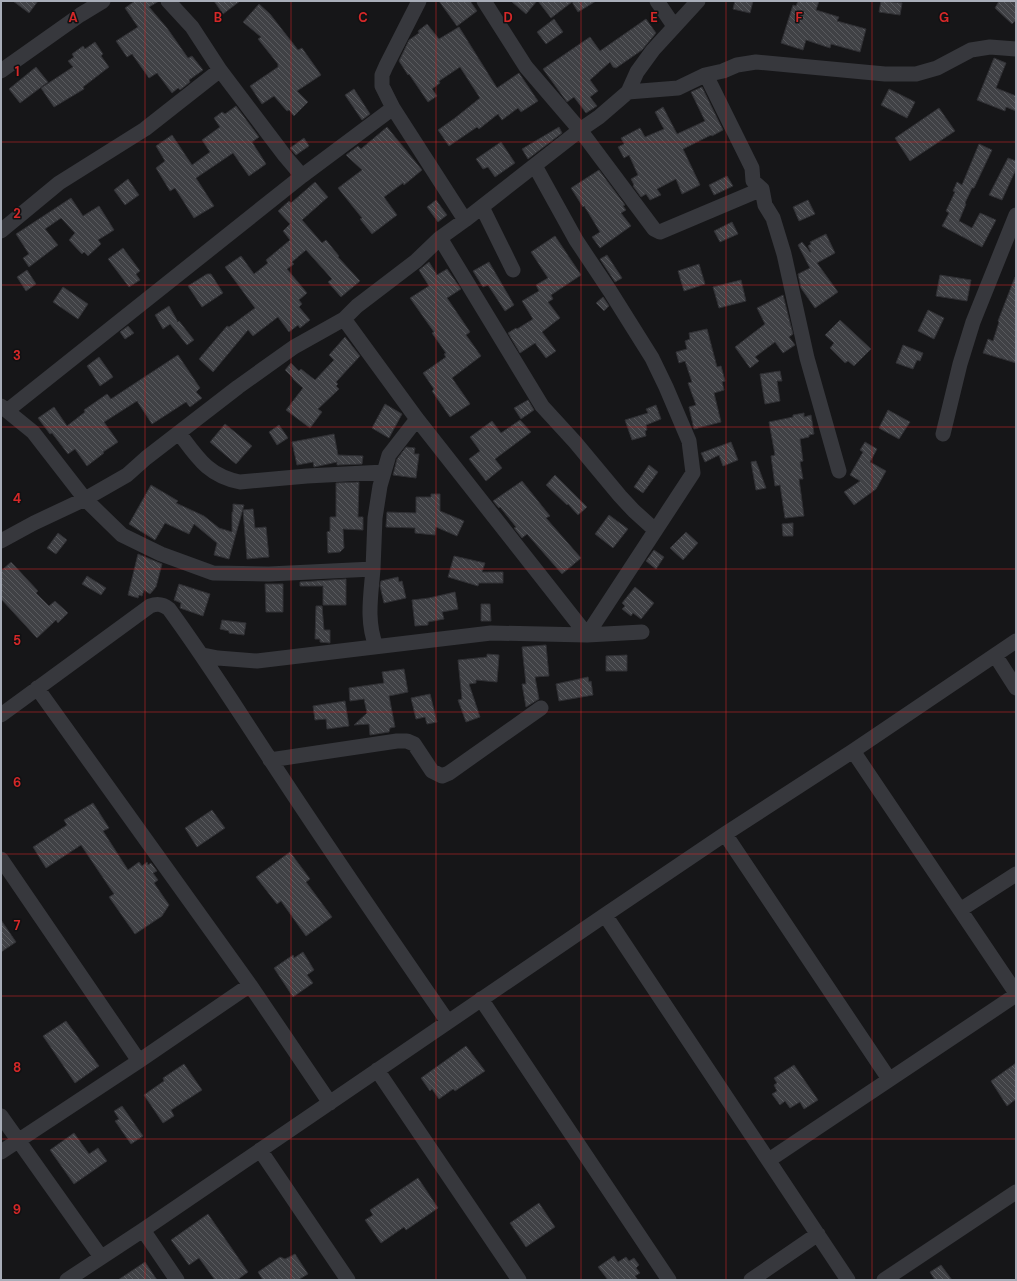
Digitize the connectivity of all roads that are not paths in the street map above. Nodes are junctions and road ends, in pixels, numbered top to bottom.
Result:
1 (103, 1) edge
2 (168, 1) edge
3 (419, 1) edge
4 (484, 1) edge
5 (656, 1) edge
6 (698, 1) edge
7 (674, 26) junction
8 (1016, 49) edge
9 (220, 70) junction
10 (1, 71) edge
11 (705, 76) junction
12 (628, 92) junction
13 (393, 108) junction
14 (580, 130) junction
15 (535, 166) junction
16 (302, 176) junction
17 (762, 189) junction
18 (482, 207) junction
19 (1016, 215) edge
20 (466, 220) junction
21 (1, 231) edge
22 (440, 238) junction
23 (513, 270) dead end
24 (344, 319) junction
25 (4, 408) edge
26 (417, 419) junction
27 (180, 433) junction
28 (942, 434) dead end
29 (839, 471) dead end
30 (384, 472) junction
31 (85, 499) junction
32 (655, 530) junction
33 (1, 541) edge
34 (373, 569) junction
35 (642, 632) dead end
36 (587, 635) junction
37 (1016, 641) edge
38 (376, 646) junction
39 (203, 655) junction
40 (995, 655) junction
41 (37, 688) junction
42 (1016, 688) edge
43 (541, 708) dead end
44 (1, 715) edge
45 (853, 751) junction
46 (270, 760) junction
47 (725, 834) junction
48 (1, 858) edge
49 (1016, 874) edge
50 (960, 910) junction
51 (605, 915) junction
52 (250, 985) junction
53 (1016, 994) edge
54 (481, 999) junction
55 (448, 1022) junction
56 (139, 1061) junction
57 (377, 1070) junction
58 (889, 1079) junction
59 (330, 1102) junction
60 (1, 1116) edge
61 (18, 1141) junction
62 (260, 1150) junction
63 (1, 1152) edge
64 (769, 1160) junction
65 (1016, 1192) edge
66 (144, 1230) junction
67 (818, 1234) junction
68 (101, 1257) junction
69 (67, 1280) edge
70 (178, 1280) edge
71 (348, 1280) edge
72 (519, 1280) edge
73 (669, 1280) edge
74 (751, 1280) edge
75 (848, 1280) edge
76 (884, 1280) edge

1 - 10 street
2 - 9 street
3 - 13 street
4 - 14 street
5 - 7 street
6 - 7 street
7 - 12 street
8 - 11 street
9 - 16 street
9 - 21 street
11 - 12 street
11 - 17 street
12 - 14 street
13 - 16 street
13 - 20 street
14 - 15 street
14 - 17 street
15 - 18 street
15 - 32 street
16 - 25 street
17 - 29 street
18 - 20 street
18 - 23 street
19 - 28 street
20 - 22 street
22 - 24 street
22 - 32 street
24 - 26 street
24 - 27 street
25 - 31 street
26 - 30 street
26 - 36 street
27 - 30 street
27 - 31 street
30 - 34 street
31 - 33 street
31 - 34 street
32 - 36 street
34 - 38 street
35 - 36 street
36 - 38 street
37 - 40 street
38 - 39 street
39 - 41 street
39 - 46 street
40 - 42 street
40 - 45 street
41 - 44 street
41 - 52 street
43 - 46 street
45 - 47 street
45 - 50 street
46 - 55 street
47 - 51 street
47 - 58 street
48 - 56 street
49 - 50 street
50 - 53 street
51 - 54 street
51 - 64 street
52 - 56 street
52 - 59 street
53 - 58 street
54 - 55 street
54 - 73 street
55 - 57 street
56 - 61 street
57 - 59 street
57 - 72 street
58 - 64 street
59 - 62 street
60 - 61 street
61 - 63 street
61 - 68 street
62 - 66 street
62 - 71 street
64 - 67 street
65 - 76 street
66 - 68 street
66 - 70 street
67 - 74 street
67 - 75 street
68 - 69 street

